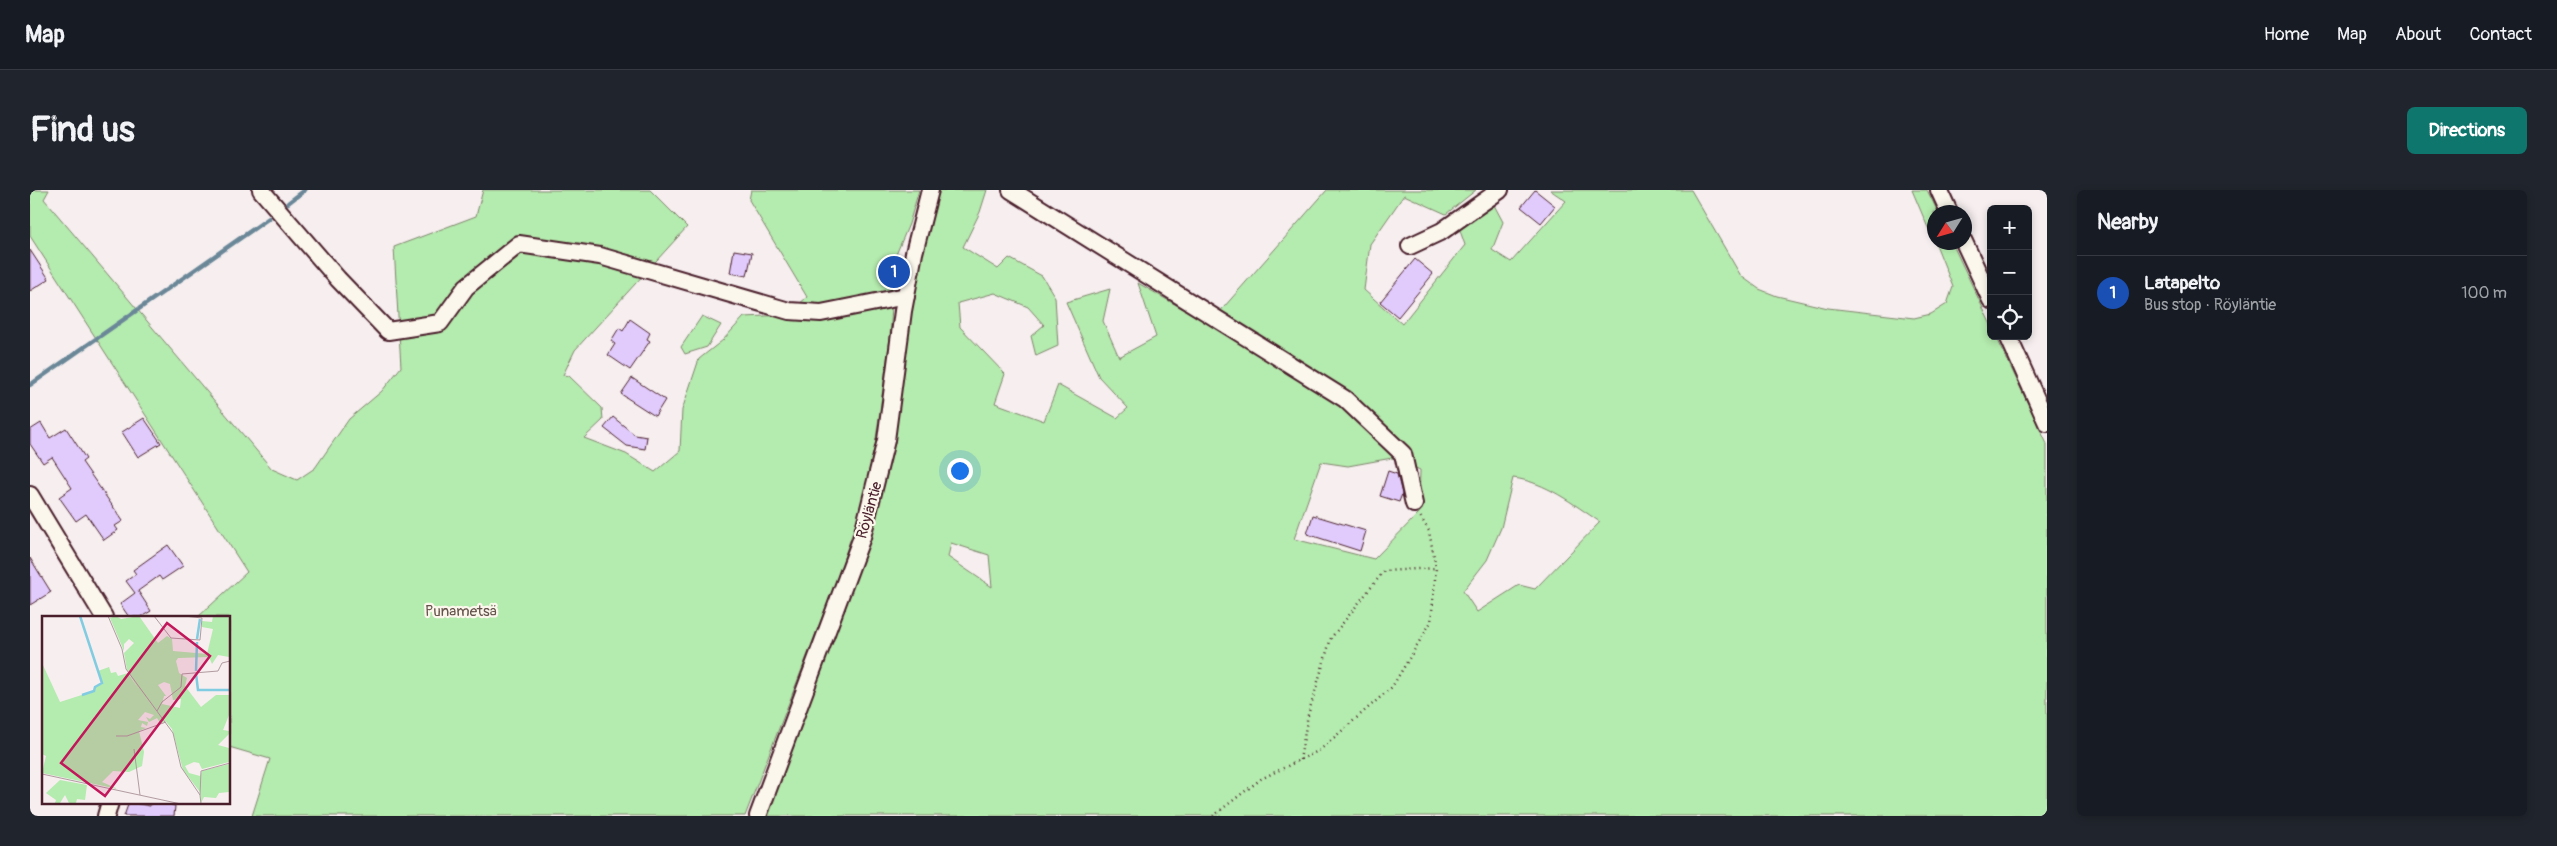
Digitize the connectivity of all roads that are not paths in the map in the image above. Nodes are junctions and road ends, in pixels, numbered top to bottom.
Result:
1 (261, 190) edge
2 (930, 190) edge
3 (1011, 190) edge
4 (1500, 190) edge
5 (1939, 190) edge
6 (1946, 205) edge
7 (1410, 246) dead end
8 (1968, 250) edge
9 (1989, 295) edge
10 (906, 296) junction
11 (2010, 340) edge
12 (2047, 423) edge
13 (30, 495) edge
14 (1414, 504) road end
15 (103, 616) edge
16 (758, 816) edge

1 - 10 street
2 - 10 street, Röyläntie
3 - 14 street
4 - 7 street
5 - 6 street
8 - 9 street
10 - 16 street, Röyläntie
11 - 12 street
13 - 15 street

